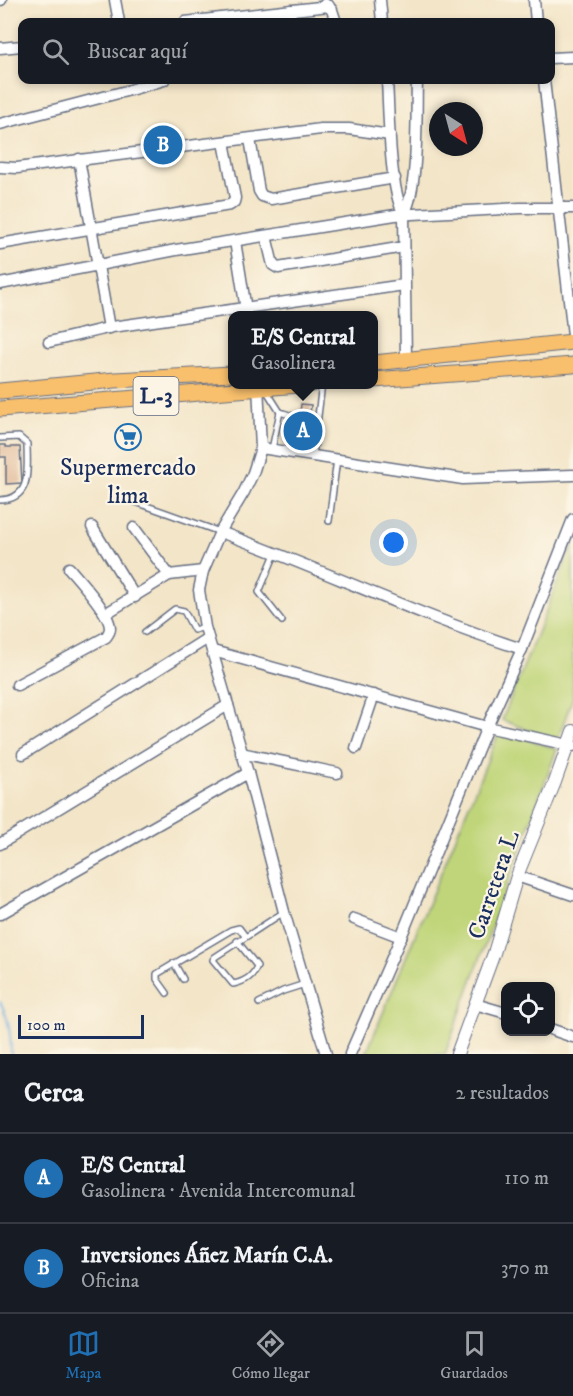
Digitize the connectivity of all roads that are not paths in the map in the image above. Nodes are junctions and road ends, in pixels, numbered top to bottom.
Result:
1 (115, 0) edge
2 (380, 0) edge
3 (534, 0) edge
4 (325, 3) edge
5 (290, 10) junction
6 (118, 18) edge
7 (220, 18) edge
8 (291, 18) edge
9 (335, 18) edge
10 (382, 18) edge
11 (536, 18) edge
12 (18, 46) edge
13 (0, 48) edge
14 (573, 57) edge
15 (555, 58) edge
16 (387, 84) edge
17 (417, 84) edge
18 (545, 84) edge
19 (129, 85) edge
20 (0, 124) edge
21 (390, 135) junction
22 (250, 139) junction
23 (224, 142) junction
24 (79, 159) junction
25 (0, 167) edge
26 (394, 178) junction
27 (573, 208) edge
28 (558, 209) junction
29 (405, 214) junction
30 (91, 228) junction
31 (266, 236) junction
32 (235, 241) junction
33 (0, 244) edge
34 (404, 247) junction
35 (98, 266) junction
36 (0, 284) edge
37 (404, 285) junction
38 (246, 311) edge
39 (252, 311) edge
40 (228, 314) edge
41 (109, 328) junction
42 (573, 335) edge
43 (49, 342) dead end
44 (573, 342) edge
45 (406, 360) junction
46 (378, 363) edge
47 (573, 365) edge
48 (228, 374) edge
49 (378, 380) edge
50 (238, 389) edge
51 (261, 389) edge
52 (263, 389) edge
53 (321, 389) edge
54 (0, 391) edge
55 (0, 410) edge
56 (280, 412) junction
57 (318, 416) junction
58 (299, 418) dead end
59 (310, 418) dead end
60 (0, 438) edge
61 (266, 448) junction
62 (313, 456) junction
63 (337, 459) junction
64 (573, 475) edge
65 (0, 500) edge
66 (130, 500) dead end
67 (573, 519) edge
68 (329, 521) dead end
69 (92, 527) dead end
70 (134, 528) dead end
71 (220, 532) junction
72 (276, 552) junction
73 (69, 567) dead end
74 (203, 571) junction
75 (169, 575) junction
76 (135, 597) junction
77 (105, 614) junction
78 (282, 621) dead end
79 (205, 627) junction
80 (145, 632) dead end
81 (208, 638) junction
82 (522, 649) junction
83 (213, 651) junction
84 (17, 685) dead end
85 (374, 695) junction
86 (228, 705) junction
87 (487, 727) junction
88 (573, 730) edge
89 (570, 746) edge
90 (356, 748) dead end
91 (241, 753) junction
92 (23, 754) dead end
93 (248, 772) junction
94 (337, 773) dead end
95 (0, 844) edge
96 (517, 876) junction
97 (573, 895) edge
98 (284, 912) junction
99 (0, 914) edge
100 (354, 919) dead end
101 (245, 936) junction
102 (401, 937) junction
103 (237, 941) junction
104 (174, 963) junction
105 (183, 979) dead end
106 (305, 984) junction
107 (167, 993) dead end
108 (259, 1003) dead end
109 (475, 1004) junction
110 (501, 1012) edge
111 (555, 1031) edge
112 (573, 1037) edge
113 (327, 1054) edge
114 (350, 1054) edge
115 (458, 1054) edge

1 - 6 street
2 - 10 street
3 - 11 street
4 - 5 street
4 - 9 street
5 - 7 street
5 - 8 street
12 - 13 street
14 - 15 street
16 - 21 street
17 - 29 street
18 - 28 street
19 - 20 street
21 - 22 street
21 - 26 street
22 - 23 street
22 - 26 street
23 - 24 street
23 - 30 street
24 - 25 street
24 - 30 street
26 - 29 street
27 - 28 street
28 - 29 street
28 - 42 street
29 - 31 street
29 - 34 street
30 - 33 street
30 - 35 street
31 - 32 street
31 - 34 street
32 - 35 street
32 - 38 street
34 - 37 street
35 - 36 street
35 - 41 street
37 - 39 street
37 - 45 street
40 - 41 street
41 - 43 street
44 - 45 main road
45 - 46 main road
47 - 49 main road
48 - 54 main road, L-3
50 - 55 main road, L-3
51 - 61 street
52 - 56 lane
53 - 57 lane
56 - 58 lane
56 - 61 lane
57 - 59 lane
57 - 62 lane
60 - 65 lane
61 - 62 street
61 - 71 street
62 - 63 street
63 - 64 street
63 - 68 lane
66 - 71 lane
67 - 82 street
69 - 76 street
70 - 75 street
71 - 72 street
71 - 74 street
72 - 78 lane
72 - 82 street
73 - 77 street
74 - 75 street
74 - 79 street
75 - 76 street
76 - 77 street
77 - 84 street
79 - 80 lane
79 - 81 street
81 - 83 street
81 - 92 street
82 - 87 street
83 - 85 street
83 - 86 street
85 - 87 street
85 - 90 street
86 - 91 street
86 - 95 street
87 - 89 street
87 - 102 street
88 - 89 street, Carretera L
89 - 96 street, Carretera L
91 - 93 street
91 - 94 street
93 - 98 street
93 - 99 street
96 - 97 street
96 - 109 street, Carretera L
98 - 101 lane
98 - 106 street
100 - 102 street
101 - 103 lane
101 - 104 lane
102 - 114 street
103 - 103 lane
104 - 105 lane
104 - 107 lane
106 - 108 lane
106 - 113 street
109 - 110 street
109 - 115 street, Carretera L
111 - 112 street

